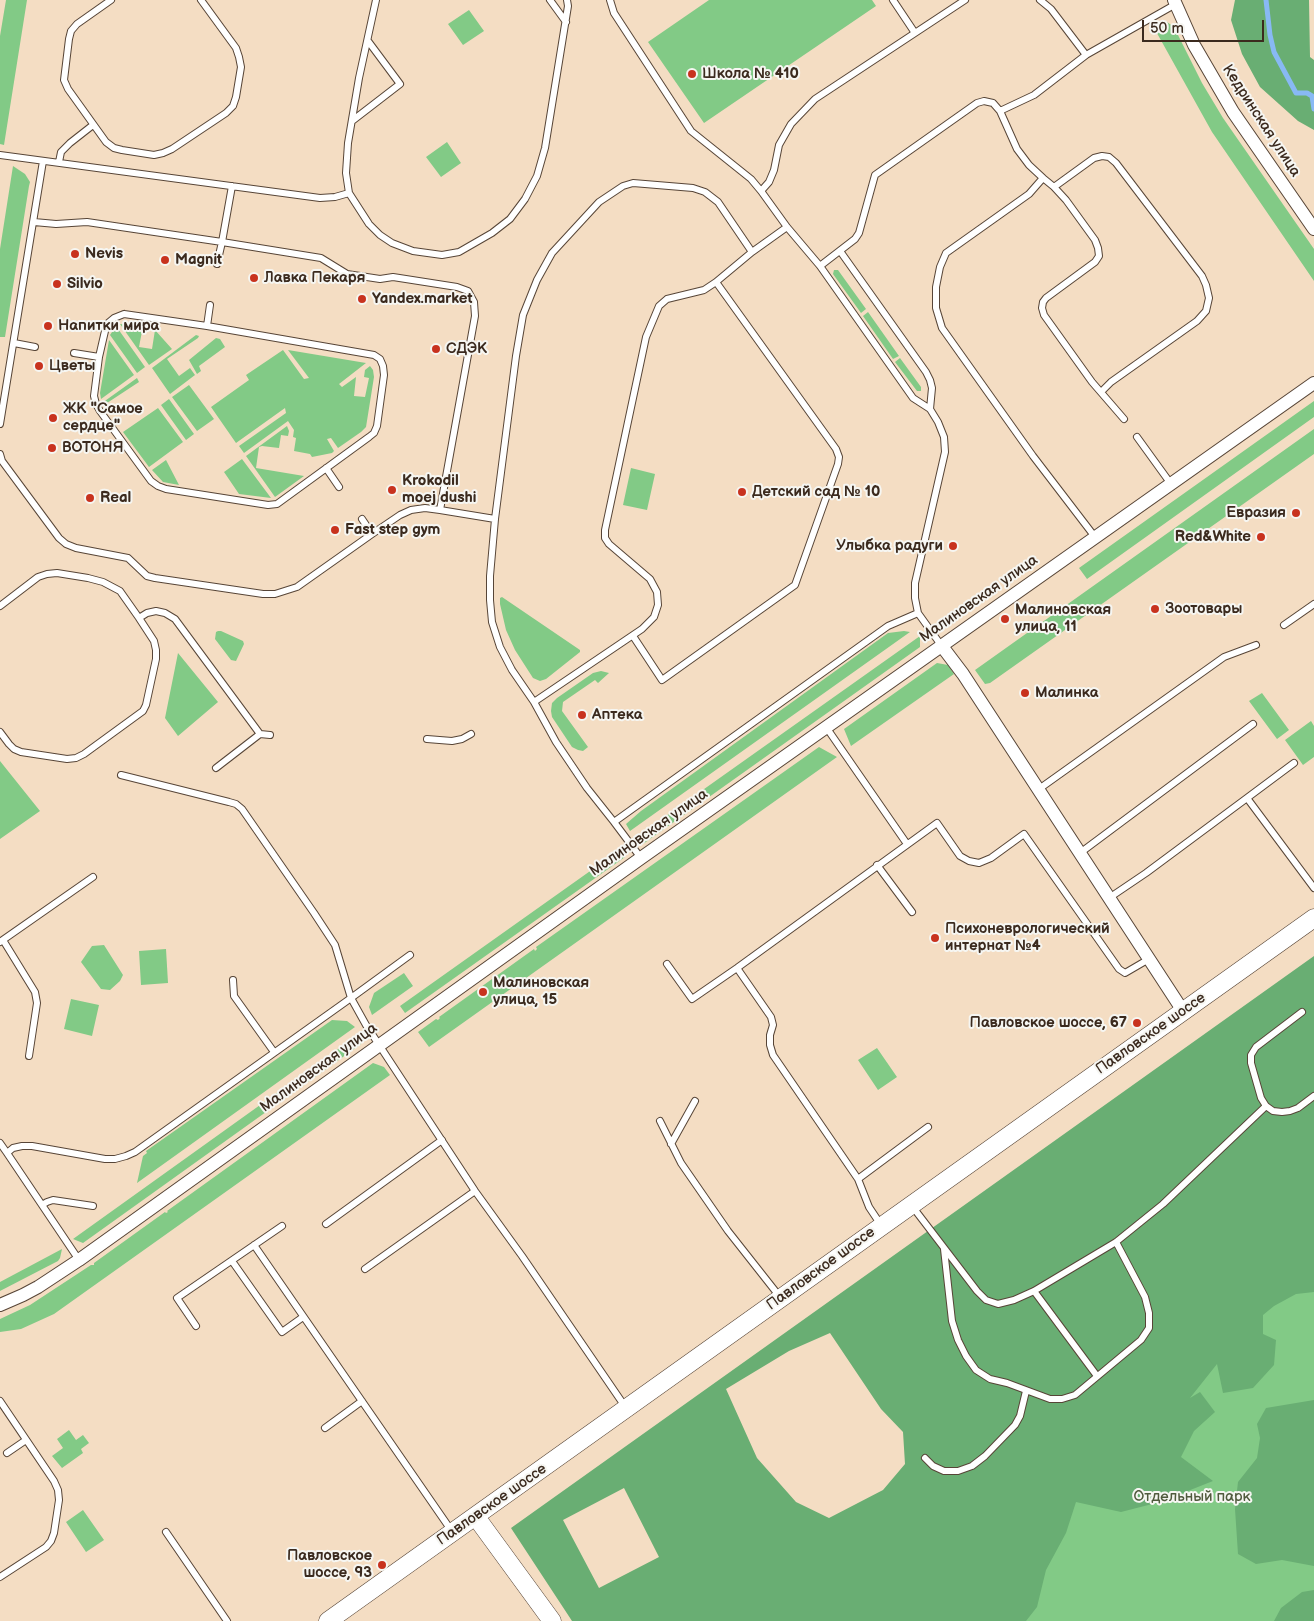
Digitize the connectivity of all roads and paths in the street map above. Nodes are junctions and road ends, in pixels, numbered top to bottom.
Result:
1 (111, 0) edge
2 (201, 0) edge
3 (376, 0) edge
4 (550, 0) edge
5 (567, 0) edge
6 (610, 0) edge
7 (893, 0) edge
8 (965, 0) edge
9 (1040, 0) edge
10 (1175, 2) edge
11 (566, 22) junction
12 (915, 33) junction
13 (368, 41) junction
14 (1086, 55) junction
15 (1000, 110) junction
16 (352, 121) junction
17 (94, 125) junction
18 (0, 154) edge
19 (43, 161) junction
20 (59, 162) junction
21 (1043, 178) junction
22 (232, 186) junction
23 (1054, 187) junction
24 (761, 191) junction
25 (349, 193) junction
26 (34, 222) junction
27 (788, 227) junction
28 (1314, 229) edge
29 (222, 242) junction
30 (840, 251) junction
31 (752, 252) junction
32 (218, 264) dead end
33 (820, 266) junction
34 (716, 282) junction
35 (210, 305) dead end
36 (207, 326) junction
37 (14, 343) junction
38 (35, 347) dead end
39 (74, 353) dead end
40 (99, 357) junction
41 (1314, 383) edge
42 (1101, 392) junction
43 (930, 409) junction
44 (1124, 420) dead end
45 (0, 424) edge
46 (1137, 437) dead end
47 (0, 454) edge
48 (326, 468) junction
49 (1171, 484) junction
50 (339, 487) dead end
51 (440, 510) junction
52 (362, 519) dead end
53 (495, 519) junction
54 (372, 534) junction
55 (1095, 537) junction
56 (1314, 604) edge
57 (0, 606) edge
58 (918, 613) junction
59 (139, 618) junction
60 (1284, 625) dead end
61 (632, 636) junction
62 (942, 645) junction
63 (1256, 646) dead end
64 (534, 702) junction
65 (1253, 724) dead end
66 (826, 727) junction
67 (0, 732) edge
68 (260, 734) junction
69 (471, 734) dead end
70 (270, 735) dead end
71 (427, 739) dead end
72 (1294, 763) dead end
73 (216, 768) dead end
74 (121, 775) dead end
75 (1038, 789) junction
76 (1247, 798) junction
77 (614, 822) junction
78 (907, 844) junction
79 (1080, 853) junction
80 (641, 858) junction
81 (877, 865) junction
82 (93, 877) dead end
83 (1314, 888) edge
84 (1109, 898) junction
85 (912, 912) dead end
86 (1314, 918) edge
87 (2, 941) edge
88 (410, 955) dead end
89 (1149, 959) junction
90 (667, 964) dead end
91 (737, 968) junction
92 (233, 980) dead end
93 (351, 998) junction
94 (1183, 1011) junction
95 (1302, 1012) dead end
96 (379, 1045) junction
97 (274, 1052) junction
98 (29, 1056) dead end
99 (1314, 1096) edge
100 (695, 1101) dead end
101 (1266, 1106) junction
102 (660, 1121) dead end
103 (928, 1127) dead end
104 (442, 1140) junction
105 (0, 1143) edge
106 (671, 1144) junction
107 (7, 1153) junction
108 (858, 1179) junction
109 (475, 1191) junction
110 (42, 1205) junction
111 (912, 1205) junction
112 (93, 1206) dead end
113 (326, 1224) dead end
114 (282, 1226) dead end
115 (882, 1226) junction
116 (1116, 1242) junction
117 (254, 1246) junction
118 (944, 1247) junction
119 (79, 1260) junction
120 (232, 1261) junction
121 (365, 1269) dead end
122 (1034, 1291) junction
123 (781, 1298) junction
124 (0, 1305) edge
125 (303, 1317) junction
126 (196, 1326) dead end
127 (1097, 1376) junction
128 (1026, 1391) junction
129 (0, 1401) edge
130 (362, 1401) junction
131 (627, 1409) junction
132 (325, 1428) dead end
133 (26, 1440) junction
134 (7, 1453) dead end
135 (925, 1458) dead end
136 (476, 1516) junction
137 (166, 1532) dead end
138 (453, 1533) junction
139 (0, 1577) edge
140 (227, 1621) edge
141 (328, 1621) edge
142 (552, 1621) edge

1 - 17 lane
2 - 17 lane
3 - 13 lane
4 - 11 lane
5 - 11 lane
6 - 24 lane
7 - 12 lane
8 - 12 lane
9 - 14 lane
10 - 14 lane
10 - 28 street, Кедринская улица
11 - 25 lane
12 - 24 lane
13 - 16 lane
13 - 16 lane
14 - 15 lane
15 - 21 lane
15 - 30 lane
16 - 25 lane
17 - 20 lane
18 - 19 lane
19 - 20 lane
19 - 26 lane
20 - 22 lane
21 - 23 lane
21 - 55 lane
22 - 25 lane
22 - 29 lane
23 - 42 lane
23 - 42 lane
24 - 27 lane
26 - 29 lane
26 - 37 lane
27 - 31 lane
27 - 33 lane
29 - 32 lane
29 - 51 lane
30 - 33 lane
30 - 43 lane
31 - 34 lane
31 - 53 lane
33 - 43 lane
34 - 61 lane
34 - 61 lane
35 - 36 lane
36 - 40 lane
36 - 48 lane
37 - 38 lane
37 - 45 lane
39 - 40 lane
40 - 48 lane
41 - 49 street, Малиновская улица
42 - 44 lane
43 - 58 lane
46 - 49 lane
47 - 54 lane
48 - 50 lane
49 - 55 street, Малиновская улица
51 - 53 lane
51 - 54 lane
52 - 54 lane
53 - 64 lane
55 - 62 street, Малиновская улица
56 - 60 lane
57 - 59 lane
58 - 62 lane
58 - 77 lane
59 - 67 lane
59 - 68 lane
61 - 64 lane
62 - 66 street, Малиновская улица
62 - 75 street
63 - 75 lane
64 - 77 lane
65 - 79 lane
66 - 78 lane
66 - 80 street, Малиновская улица
68 - 70 lane
68 - 73 lane
69 - 71 lane
72 - 76 lane
74 - 93 lane
75 - 79 street
76 - 83 lane
76 - 84 lane
77 - 80 lane
78 - 81 lane
78 - 89 lane
79 - 84 street
80 - 96 street, Малиновская улица
81 - 85 lane
81 - 91 lane
82 - 87 lane
84 - 89 street
86 - 94 main road, Павловское шоссе
87 - 98 lane
88 - 93 lane
89 - 94 street
90 - 91 lane
91 - 108 lane
92 - 97 lane
93 - 96 lane
93 - 97 lane
94 - 111 main road, Павловское шоссе
95 - 101 lane
96 - 104 lane
96 - 119 street, Малиновская улица
97 - 107 lane
99 - 101 lane
100 - 106 lane
101 - 116 lane
102 - 106 lane
103 - 108 lane
104 - 109 lane
104 - 113 lane
105 - 107 lane
106 - 123 lane
107 - 110 lane
108 - 115 lane
109 - 121 lane
109 - 131 lane
110 - 112 lane
110 - 119 lane
111 - 115 main road, Павловское шоссе
111 - 118 lane
114 - 117 lane
115 - 123 main road, Павловское шоссе
116 - 122 lane
116 - 127 lane
117 - 120 lane
117 - 125 lane
118 - 122 lane
118 - 128 lane
119 - 124 street, Малиновская улица
120 - 125 lane
120 - 126 lane
122 - 127 lane
123 - 131 main road, Павловское шоссе
125 - 130 lane
127 - 128 lane
128 - 135 lane
129 - 133 lane
130 - 132 lane
130 - 138 lane
131 - 136 main road, Павловское шоссе
133 - 134 lane
133 - 139 lane
136 - 138 main road, Павловское шоссе
136 - 142 main road
137 - 140 lane
138 - 141 main road, Павловское шоссе

